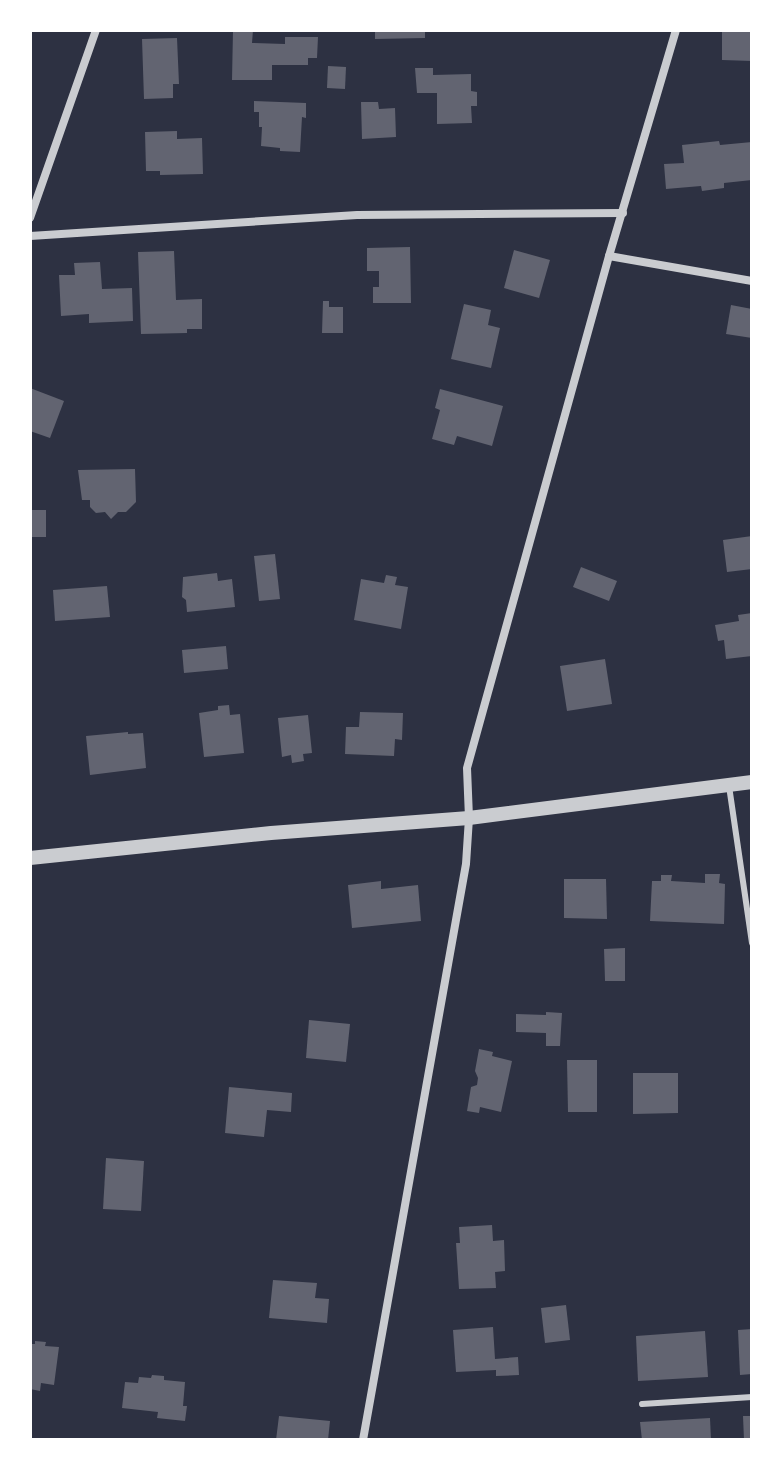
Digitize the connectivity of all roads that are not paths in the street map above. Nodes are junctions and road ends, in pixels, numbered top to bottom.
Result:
1 (96, 30) edge
2 (676, 30) edge
3 (623, 213) junction
4 (30, 218) edge
5 (30, 236) edge
6 (609, 256) junction
7 (752, 281) edge
8 (752, 782) edge
9 (729, 786) junction
10 (469, 818) junction
11 (30, 858) edge
12 (752, 943) edge
13 (752, 1397) edge
14 (642, 1404) dead end
15 (363, 1440) edge

1 - 4 street
2 - 3 street
3 - 5 street
3 - 6 street
6 - 7 street
6 - 10 street
8 - 9 street
9 - 10 street
9 - 12 lane
10 - 11 street
10 - 15 street
13 - 14 lane

